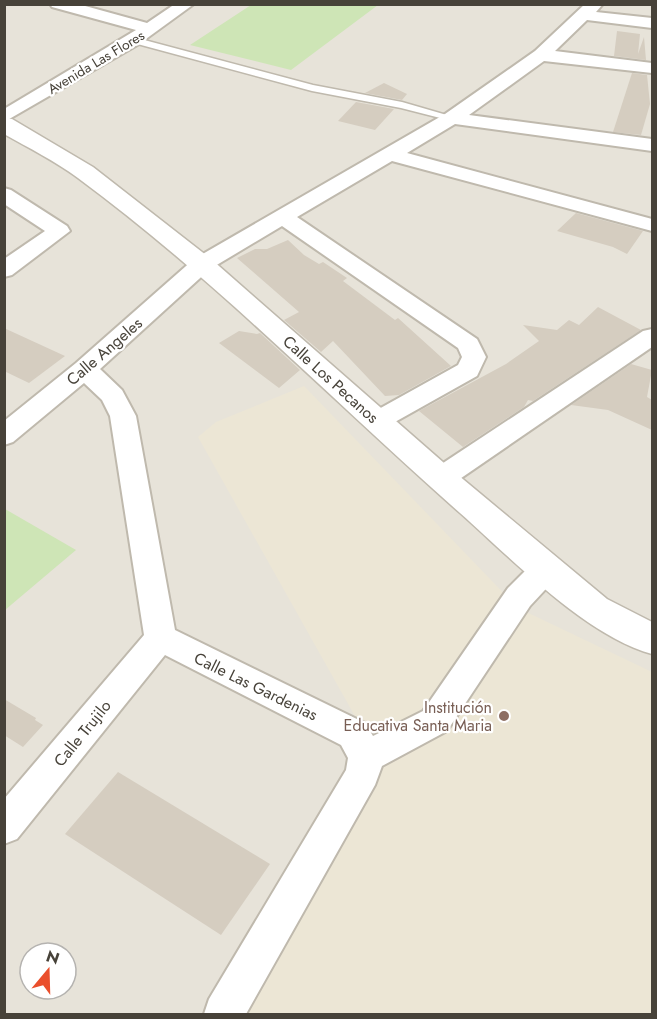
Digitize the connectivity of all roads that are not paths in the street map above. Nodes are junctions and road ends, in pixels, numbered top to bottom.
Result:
1 (58, 4) edge
2 (186, 4) edge
3 (590, 10) edge
4 (652, 23) edge
5 (149, 29) junction
6 (133, 40) junction
7 (541, 55) junction
8 (652, 68) edge
9 (4, 117) edge
10 (452, 118) junction
11 (4, 124) edge
12 (652, 146) edge
13 (389, 154) junction
14 (4, 194) edge
15 (282, 217) junction
16 (652, 225) edge
17 (202, 264) junction
18 (4, 270) edge
19 (652, 336) edge
20 (85, 369) junction
21 (377, 421) junction
22 (4, 436) edge
23 (441, 478) junction
24 (546, 569) junction
25 (159, 638) junction
26 (652, 639) edge
27 (366, 757) junction
28 (4, 827) edge
29 (224, 1014) edge

1 - 5 street
2 - 5 street, Avenida Las Flores
3 - 4 street
3 - 7 street, Calle Angeles
5 - 6 street, Avenida Las Flores
6 - 9 street, Avenida Las Flores
6 - 10 lane
7 - 8 street
7 - 10 street, Calle Angeles
10 - 12 street
10 - 13 street, Calle Angeles
11 - 17 street, Calle Los Pecanos
13 - 15 street, Calle Angeles
13 - 16 street
14 - 18 street
15 - 17 street, Calle Angeles
15 - 21 street
17 - 20 street, Calle Angeles
17 - 21 street, Calle Los Pecanos
19 - 23 street
20 - 22 street, Calle Angeles
20 - 25 street
21 - 23 street, Calle Los Pecanos
23 - 24 street, Calle Los Pecanos
24 - 26 street, Calle Los Pecanos
24 - 27 street
25 - 27 street, Calle Las Gardenias
25 - 28 street, Calle Trujilo
27 - 29 street

